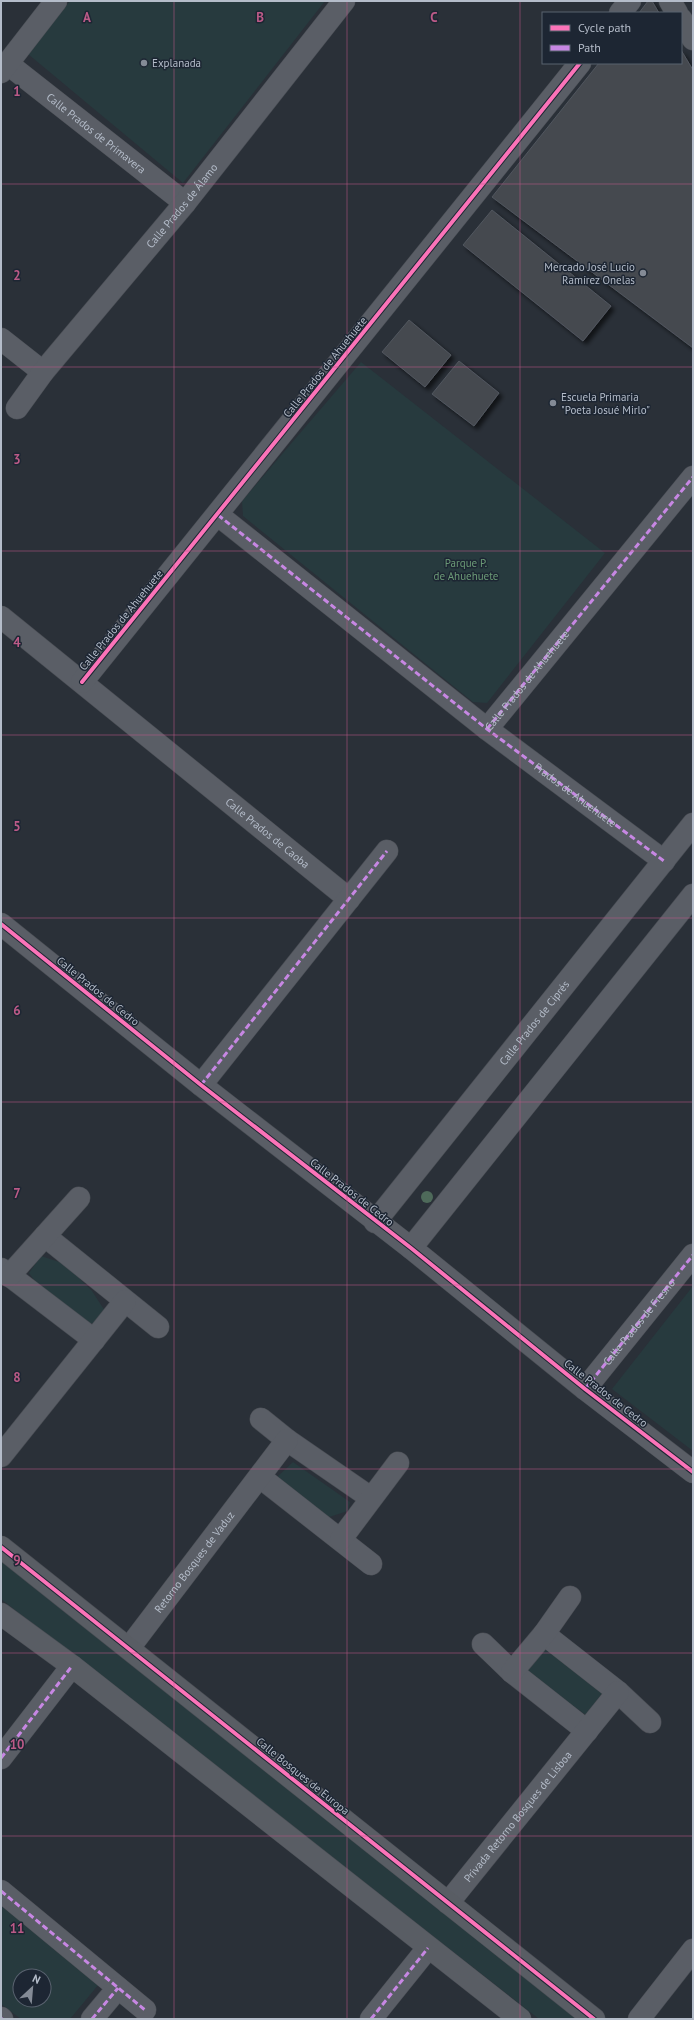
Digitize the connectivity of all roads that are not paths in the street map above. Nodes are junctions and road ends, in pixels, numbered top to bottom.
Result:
1 (56, 1) edge
2 (344, 1) edge
3 (630, 1) edge
4 (670, 1) edge
5 (621, 12) edge
6 (676, 12) edge
7 (682, 21) edge
8 (693, 39) edge
9 (579, 64) edge
10 (4, 68) edge
11 (185, 203) junction
12 (1, 339) edge
13 (43, 372) junction
14 (17, 408) dead end
15 (693, 477) edge
16 (218, 515) junction
17 (1, 617) edge
18 (82, 682) junction
19 (487, 729) junction
20 (693, 824) edge
21 (387, 851) dead end
22 (664, 861) junction
23 (693, 895) edge
24 (349, 899) junction
25 (1, 924) edge
26 (201, 1085) junction
27 (79, 1198) dead end
28 (375, 1222) junction
29 (45, 1236) junction
30 (411, 1248) junction
31 (693, 1256) edge
32 (5, 1273) edge
33 (125, 1301) junction
34 (158, 1327) dead end
35 (94, 1340) junction
36 (585, 1389) junction
37 (261, 1419) dead end
38 (287, 1440) junction
39 (1, 1456) edge
40 (398, 1463) dead end
41 (693, 1472) edge
42 (260, 1477) junction
43 (371, 1498) junction
44 (341, 1539) junction
45 (1, 1547) edge
46 (371, 1564) dead end
47 (570, 1597) dead end
48 (1, 1614) edge
49 (544, 1634) junction
50 (483, 1644) dead end
51 (129, 1648) junction
52 (72, 1666) junction
53 (512, 1672) junction
54 (618, 1692) junction
55 (650, 1722) dead end
56 (587, 1731) junction
57 (1, 1758) edge
58 (1, 1891) edge
59 (448, 1903) junction
60 (428, 1948) junction
61 (693, 1950) edge
62 (118, 1988) junction
63 (145, 2010) dead end
64 (92, 2019) edge
65 (372, 2019) edge
66 (520, 2019) edge
67 (594, 2019) edge
68 (639, 2019) edge

1 - 10 street, Calle Prados de Primavera
2 - 11 street, Calle Prados de Álamo
3 - 5 street
4 - 6 street
7 - 8 street
9 - 16 street, Calle Prados de Ahuehuete
10 - 11 street, Calle Prados de Primavera
11 - 13 street, Calle Prados de Álamo
12 - 13 street
13 - 14 street, Calle Prados de Álamo
15 - 19 street, Calle Prados de Ahuehuete
16 - 18 street, Calle Prados de Ahuehuete
16 - 19 street, Calle Prados de Ahuehuete
17 - 18 street, Calle Prados de Caoba
18 - 24 street, Calle Prados de Caoba
19 - 22 street, Prados de Ahuehuete
20 - 22 street, Calle Prados de Ciprés
21 - 24 street
22 - 28 street, Calle Prados de Ciprés
23 - 30 street
24 - 26 street
25 - 26 street, Calle Prados de Cedro
26 - 28 street, Calle Prados de Cedro
27 - 29 street
28 - 30 street, Calle Prados de Cedro
29 - 32 street
29 - 33 street
30 - 36 street, Calle Prados de Cedro
31 - 36 street, Calle Prados de Fresno
32 - 35 street
33 - 34 street
33 - 35 street
35 - 39 street
36 - 41 street, Calle Prados de Cedro
37 - 38 street
38 - 42 street, Retorno Bosques de Vaduz
38 - 43 street
40 - 43 street
42 - 44 street
42 - 51 street, Retorno Bosques de Vaduz
43 - 44 street
44 - 46 street
45 - 51 street, Calle Bosques de Europa
47 - 49 street
48 - 52 street
49 - 53 street
49 - 54 street
50 - 53 street
51 - 59 street, Calle Bosques de Europa
52 - 57 street
52 - 60 street
53 - 56 street
54 - 55 street
54 - 56 street, Privada Retorno Bosques de Lisboa
56 - 59 street, Privada Retorno Bosques de Lisboa
58 - 62 street
59 - 67 street, Calle Bosques de Europa
60 - 65 street
60 - 66 street
61 - 68 street
62 - 63 street
62 - 64 street

